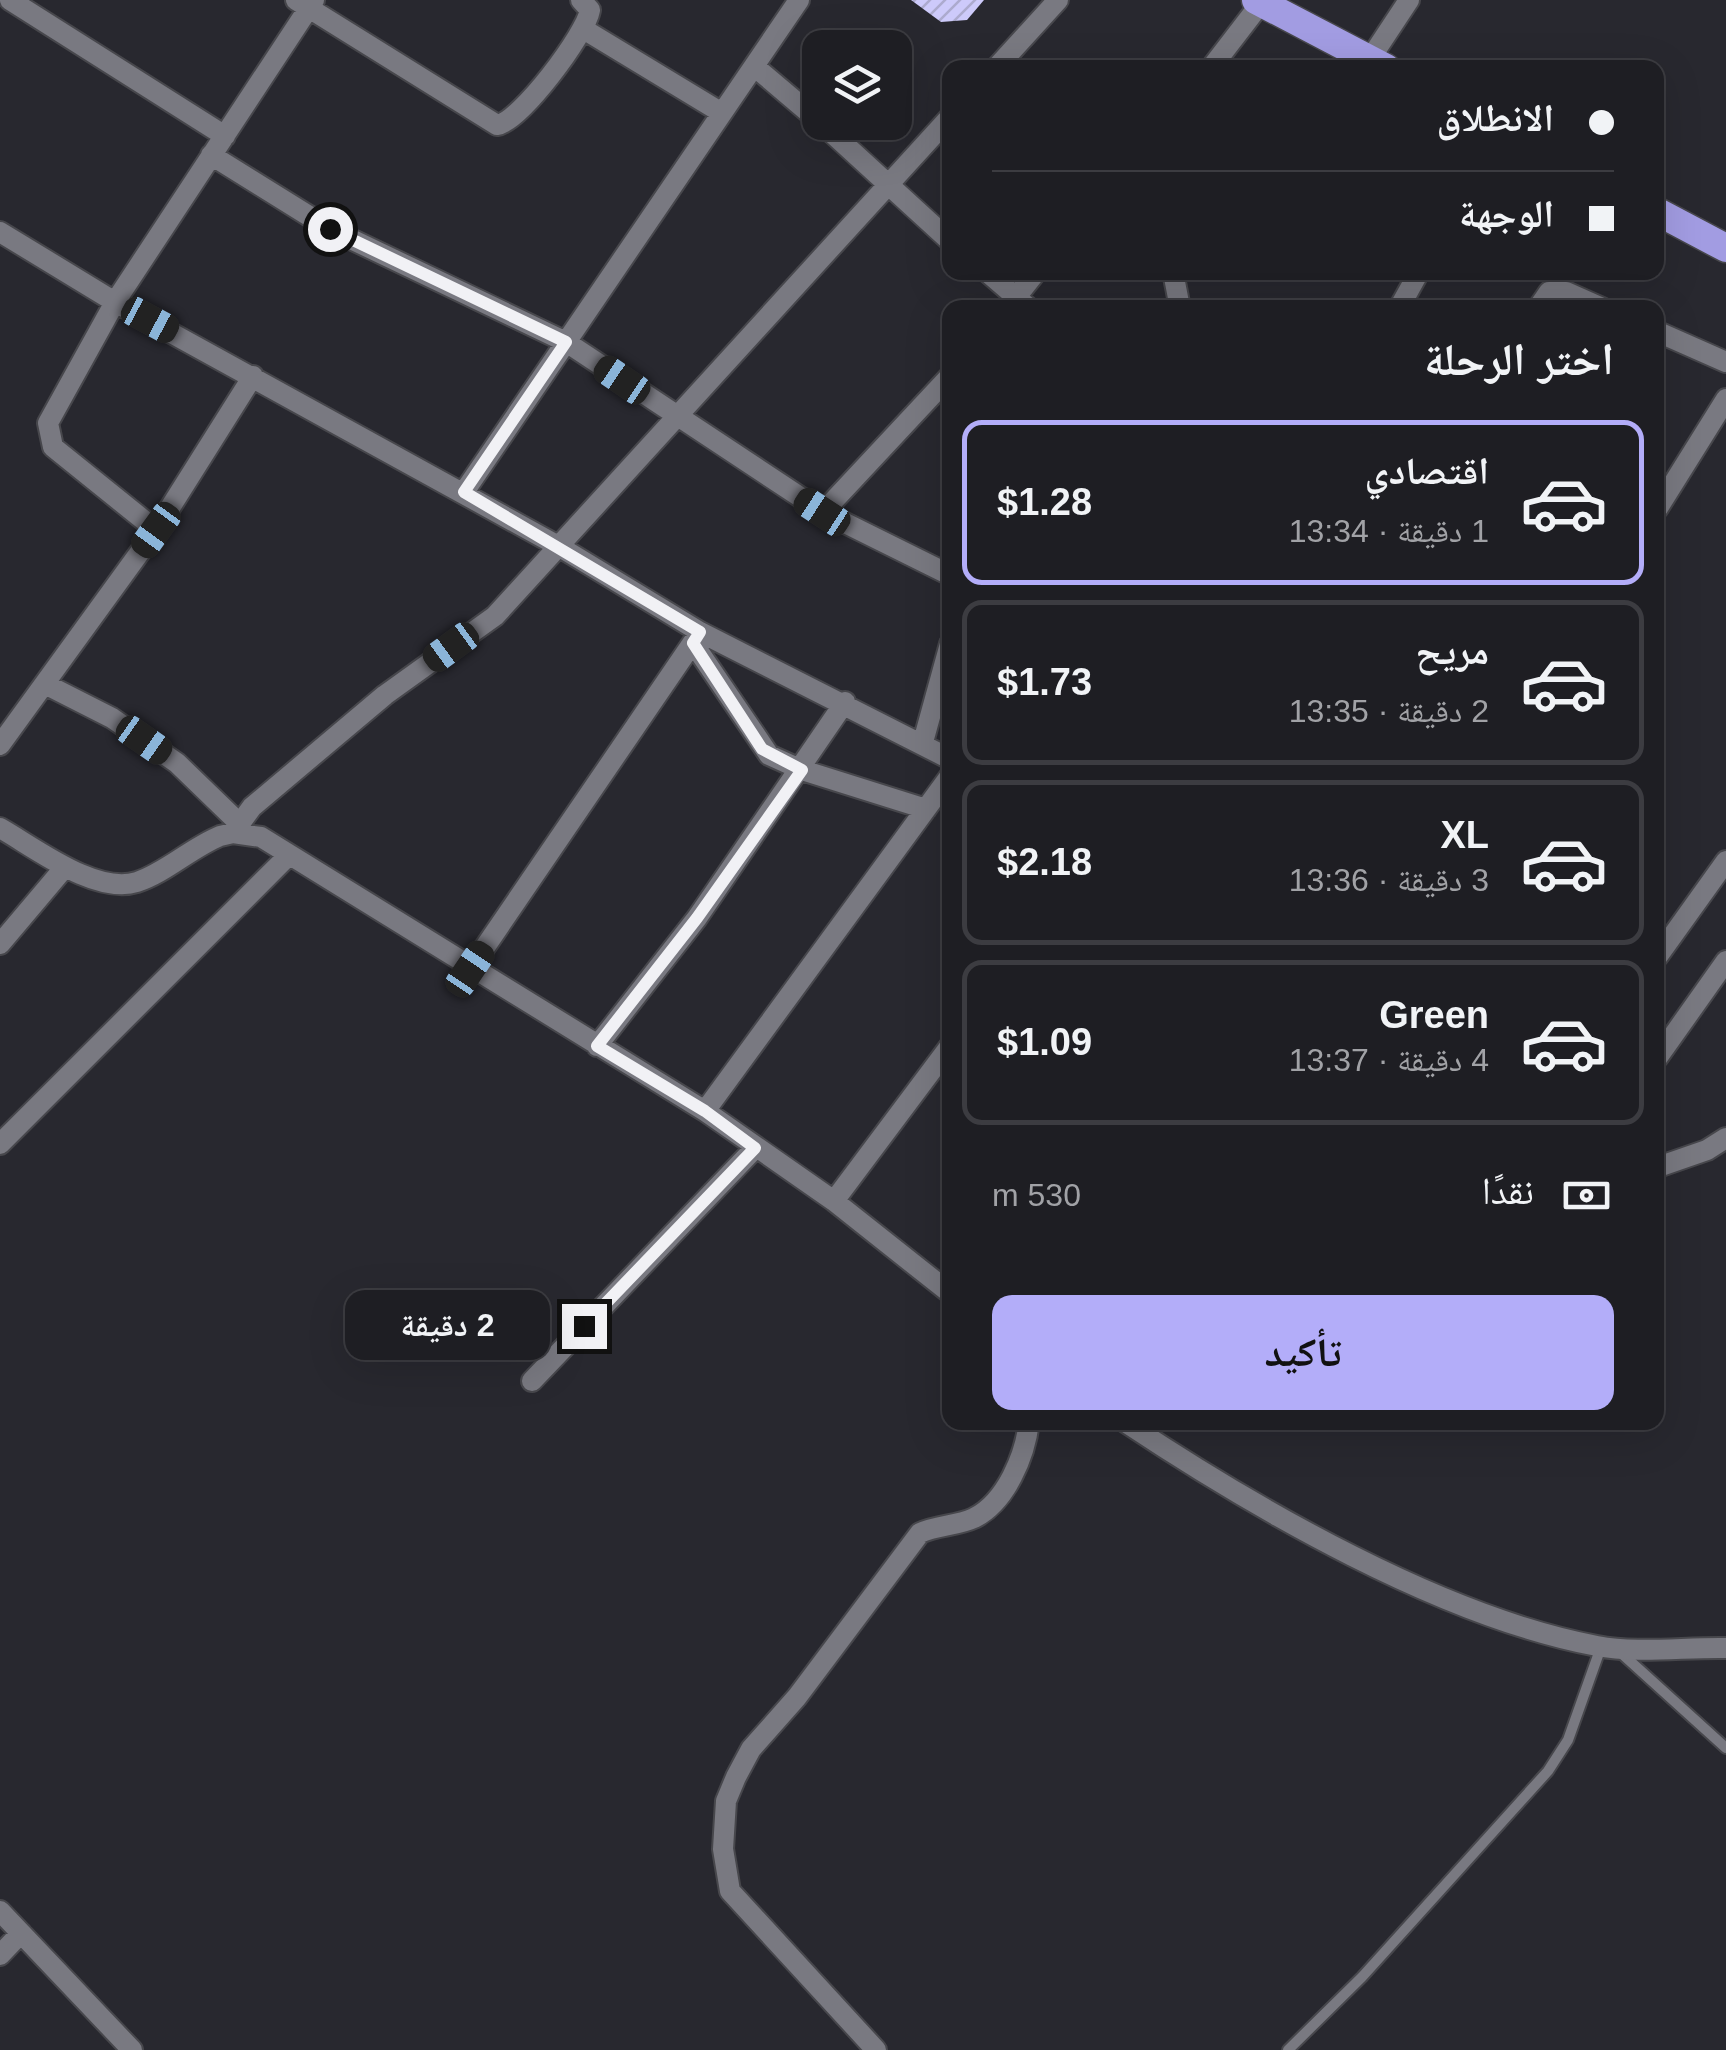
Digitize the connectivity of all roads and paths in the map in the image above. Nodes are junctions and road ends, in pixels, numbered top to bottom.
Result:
1 (9, 0) edge
2 (581, 0) edge
3 (800, 0) edge
4 (1058, 0) edge
5 (1408, 0) edge
6 (1258, 1) edge
7 (306, 3) edge
8 (0, 15) edge
9 (584, 30) junction
10 (1003, 60) edge
11 (1217, 60) edge
12 (1372, 60) edge
13 (1379, 60) edge
14 (754, 66) junction
15 (802, 107) edge
16 (722, 113) junction
17 (942, 127) edge
18 (225, 136) junction
19 (841, 140) edge
20 (212, 155) junction
21 (890, 182) junction
22 (1664, 215) edge
23 (0, 232) edge
24 (942, 232) edge
25 (1726, 248) edge
26 (994, 280) edge
27 (1014, 300) edge
28 (1543, 300) edge
29 (1582, 300) edge
30 (115, 302) junction
31 (1664, 335) edge
32 (566, 342) junction
33 (1726, 362) edge
34 (254, 376) junction
35 (942, 384) edge
36 (1726, 398) edge
37 (677, 418) junction
38 (464, 492) junction
39 (1664, 498) edge
40 (822, 512) junction
41 (156, 530) junction
42 (560, 546) junction
43 (942, 571) edge
44 (696, 638) junction
45 (942, 673) edge
46 (45, 684) junction
47 (845, 702) junction
48 (923, 742) junction
49 (0, 745) edge
50 (942, 754) edge
51 (802, 770) junction
52 (942, 787) edge
53 (926, 809) junction
54 (237, 828) junction
55 (1, 831) edge
56 (288, 856) junction
57 (1726, 862) edge
58 (66, 867) junction
59 (1664, 939) edge
60 (0, 944) edge
61 (1726, 962) edge
62 (470, 969) junction
63 (597, 1046) junction
64 (1664, 1049) edge
65 (942, 1057) edge
66 (705, 1111) junction
67 (1726, 1138) edge
68 (0, 1144) edge
69 (755, 1148) junction
70 (1664, 1164) edge
71 (834, 1201) junction
72 (942, 1287) edge
73 (532, 1381) dead end
74 (1026, 1430) edge
75 (1137, 1430) edge
76 (1608, 1647) junction
77 (1726, 1648) edge
78 (1726, 1748) edge
79 (0, 1911) edge
80 (21, 1933) junction
81 (0, 1955) edge
82 (132, 2050) edge
83 (876, 2050) edge
84 (1288, 2050) edge

1 - 8 street
1 - 18 street
2 - 9 street
3 - 14 street
4 - 10 street
5 - 13 street
6 - 11 street
6 - 12 highway
7 - 9 street
7 - 18 street
9 - 16 street
14 - 15 street
14 - 16 street
16 - 32 street
17 - 21 street
18 - 20 street
19 - 21 street
20 - 30 street
20 - 32 street
21 - 24 street
21 - 37 street
22 - 25 highway
23 - 30 street
26 - 27 street
28 - 29 street
30 - 34 street
30 - 41 street
31 - 33 street
32 - 37 street
32 - 38 street
34 - 38 street
34 - 41 street
35 - 40 street
36 - 39 street
37 - 40 street
37 - 42 street
38 - 42 street
40 - 43 street
41 - 46 street
42 - 44 street
42 - 54 street
44 - 47 street
44 - 51 street
44 - 62 street
45 - 48 street
46 - 49 street
46 - 54 street
47 - 48 street
47 - 51 street
48 - 50 street
51 - 53 street
51 - 63 street
52 - 53 street
53 - 66 street
54 - 56 street
54 - 58 street
55 - 58 street
56 - 62 street
56 - 68 street
57 - 59 street
58 - 60 street
61 - 64 street
62 - 63 street
63 - 66 street
65 - 71 street
66 - 69 street
67 - 70 street
69 - 71 street
69 - 73 street
71 - 72 street
74 - 83 street
75 - 76 street
76 - 77 street
76 - 78 lane
76 - 84 lane
79 - 80 street
80 - 81 street
80 - 82 street

